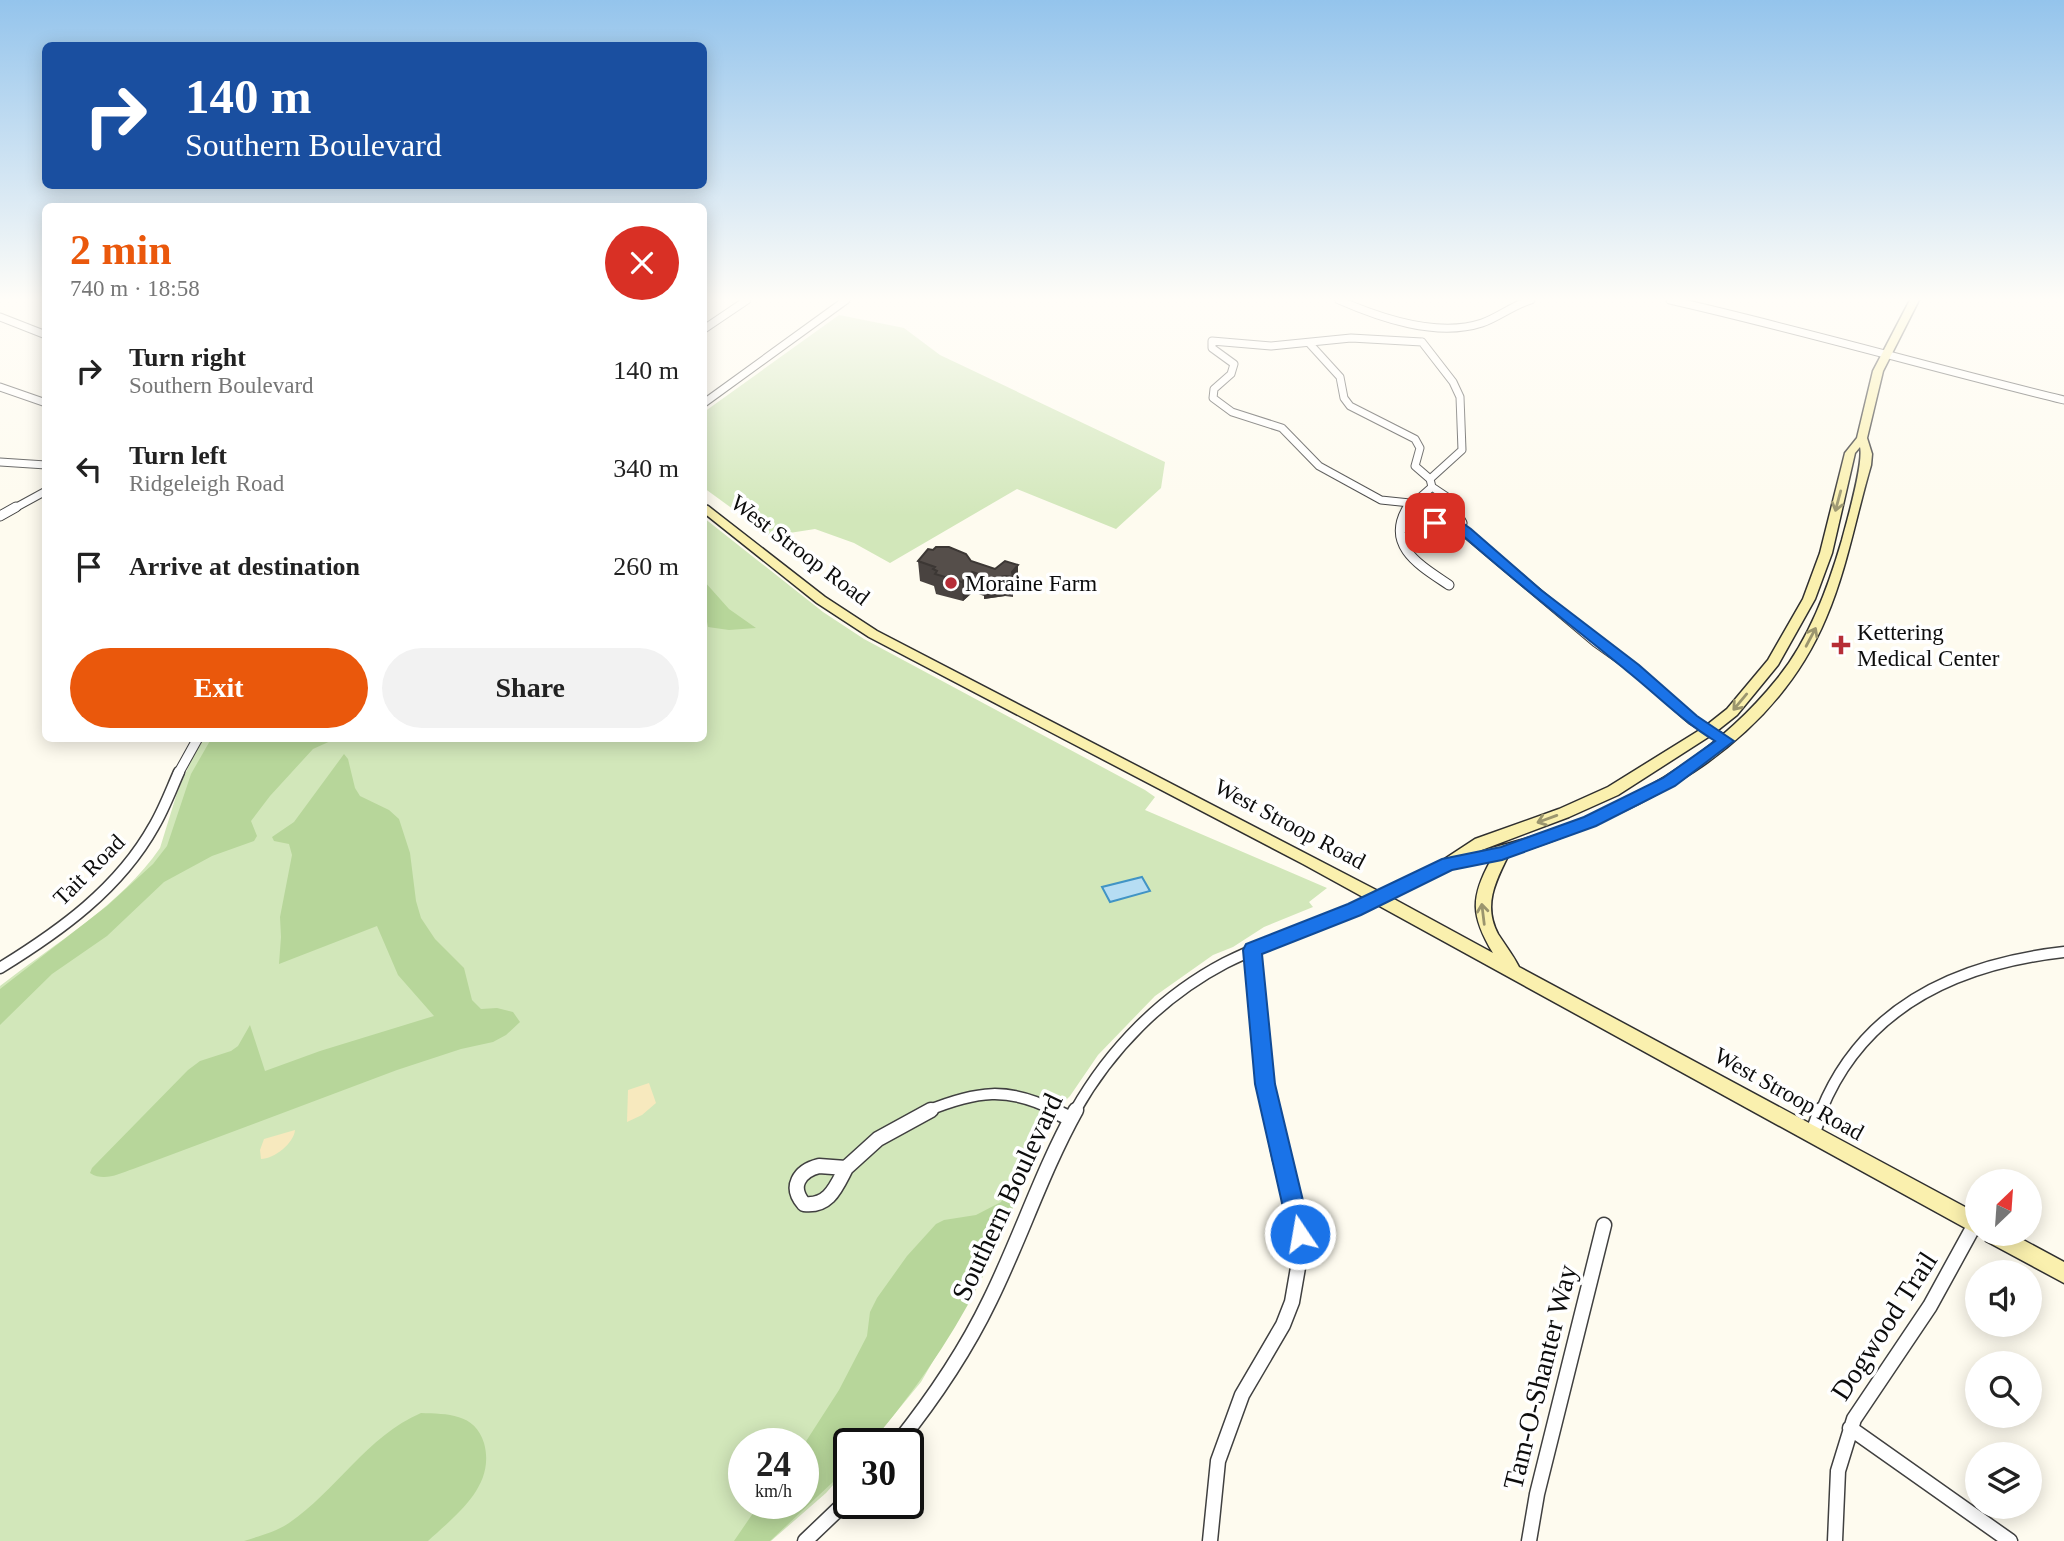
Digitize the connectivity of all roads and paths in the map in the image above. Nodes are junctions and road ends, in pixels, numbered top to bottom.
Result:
1 (746, 372) edge
2 (1232, 372) edge
3 (1335, 372) edge
4 (1445, 372) edge
5 (1878, 372) edge
6 (1953, 372) edge
7 (0, 387) edge
8 (707, 400) edge
9 (2064, 400) edge
10 (42, 402) edge
11 (1862, 438) junction
12 (0, 462) edge
13 (42, 465) edge
14 (1431, 483) junction
15 (42, 493) edge
16 (1410, 503) junction
17 (707, 510) edge
18 (0, 516) edge
19 (1401, 527) junction
20 (1459, 527) junction
21 (1449, 585) dead end
22 (1709, 731) junction
23 (1727, 741) junction
24 (195, 742) edge
25 (1502, 853) junction
26 (1448, 864) junction
27 (1378, 898) junction
28 (1252, 950) junction
29 (2064, 952) edge
30 (0, 968) edge
31 (1514, 971) junction
32 (1069, 1118) junction
33 (1812, 1135) junction
34 (846, 1168) dead end
35 (1965, 1219) edge
36 (1604, 1225) dead end
37 (1968, 1246) edge
38 (2015, 1246) edge
39 (2064, 1273) edge
40 (909, 1428) edge
41 (1850, 1428) junction
42 (833, 1514) edge
43 (1996, 1536) edge
44 (805, 1541) edge
45 (1210, 1541) edge
46 (1529, 1541) edge
47 (1835, 1541) edge
48 (2010, 1541) edge

1 - 8 street
2 - 16 street
3 - 14 street
4 - 14 street
5 - 11 street, Southern Boulevard
6 - 9 street
7 - 10 street
11 -> 22 street, Southern Boulevard
23 -> 11 street, Southern Boulevard
12 - 13 street
14 - 16 street
14 - 20 street
15 - 18 street
16 - 19 street
17 - 27 street, West Stroop Road
19 - 20 street
19 - 21 street
20 - 22 street
22 - 23 street
22 -> 26 street, Southern Boulevard
23 - 25 street, Southern Boulevard
24 - 30 street, Tait Road
25 - 26 street, Southern Boulevard
31 -> 25 street
26 - 27 street, Southern Boulevard
27 - 28 street, Southern Boulevard
27 - 31 street, West Stroop Road
28 - 32 street, Southern Boulevard
28 - 45 street
29 - 33 street
31 - 33 street, West Stroop Road
32 - 34 street
32 - 40 street, Southern Boulevard
33 - 35 street, West Stroop Road
36 - 46 street, Tam-O-Shanter Way
37 - 41 street, Dogwood Trail
38 - 39 street, West Stroop Road
41 - 43 street
41 - 47 street, Dogwood Trail
42 - 44 street
43 - 48 street

